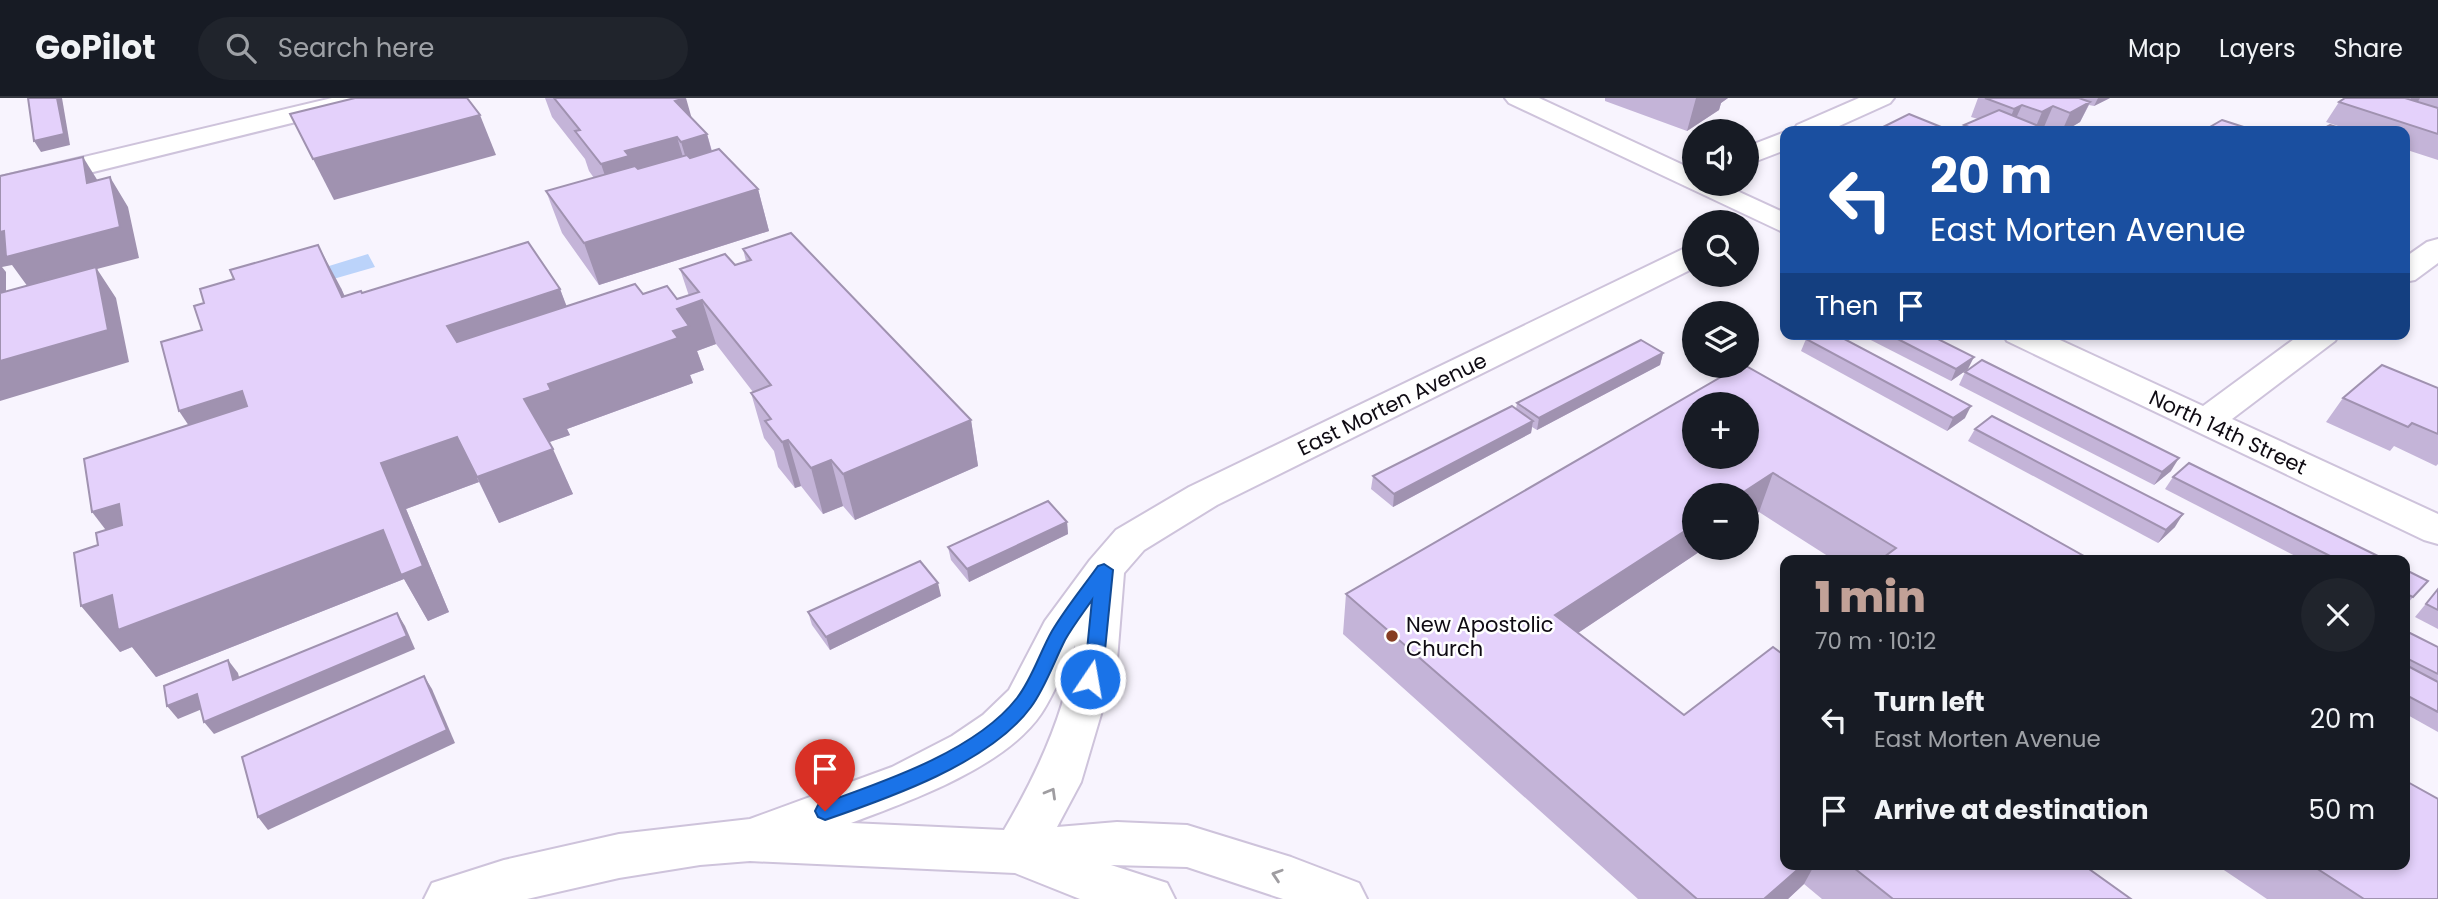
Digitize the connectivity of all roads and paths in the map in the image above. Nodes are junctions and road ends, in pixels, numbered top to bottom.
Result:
1 (364, 98) edge
2 (1518, 98) edge
3 (1881, 98) edge
4 (1817, 126) edge
5 (1780, 142) edge
6 (1759, 152) edge
7 (1682, 175) edge
8 (0, 186) edge
9 (1720, 196) edge
10 (1768, 224) edge
11 (2438, 248) edge
12 (1682, 262) edge
13 (2410, 269) edge
14 (2032, 340) edge
15 (2315, 340) edge
16 (2205, 422) junction
17 (2438, 530) edge
18 (1104, 570) junction
19 (750, 841) junction
20 (1018, 852) junction
21 (450, 899) edge
22 (1149, 899) edge
23 (1341, 899) edge

1 - 8 street
2 - 7 street
3 - 4 street
5 - 6 street
9 - 10 street
11 - 13 street
12 - 18 street, East Morten Avenue
14 - 16 street, North 14th Street
15 - 16 street
16 - 17 street, North 14th Street
18 - 19 street, East Morten Avenue
20 -> 18 street
19 - 20 street, East Morten Avenue
19 - 21 street, East Morten Avenue
20 - 22 street
23 -> 20 street

